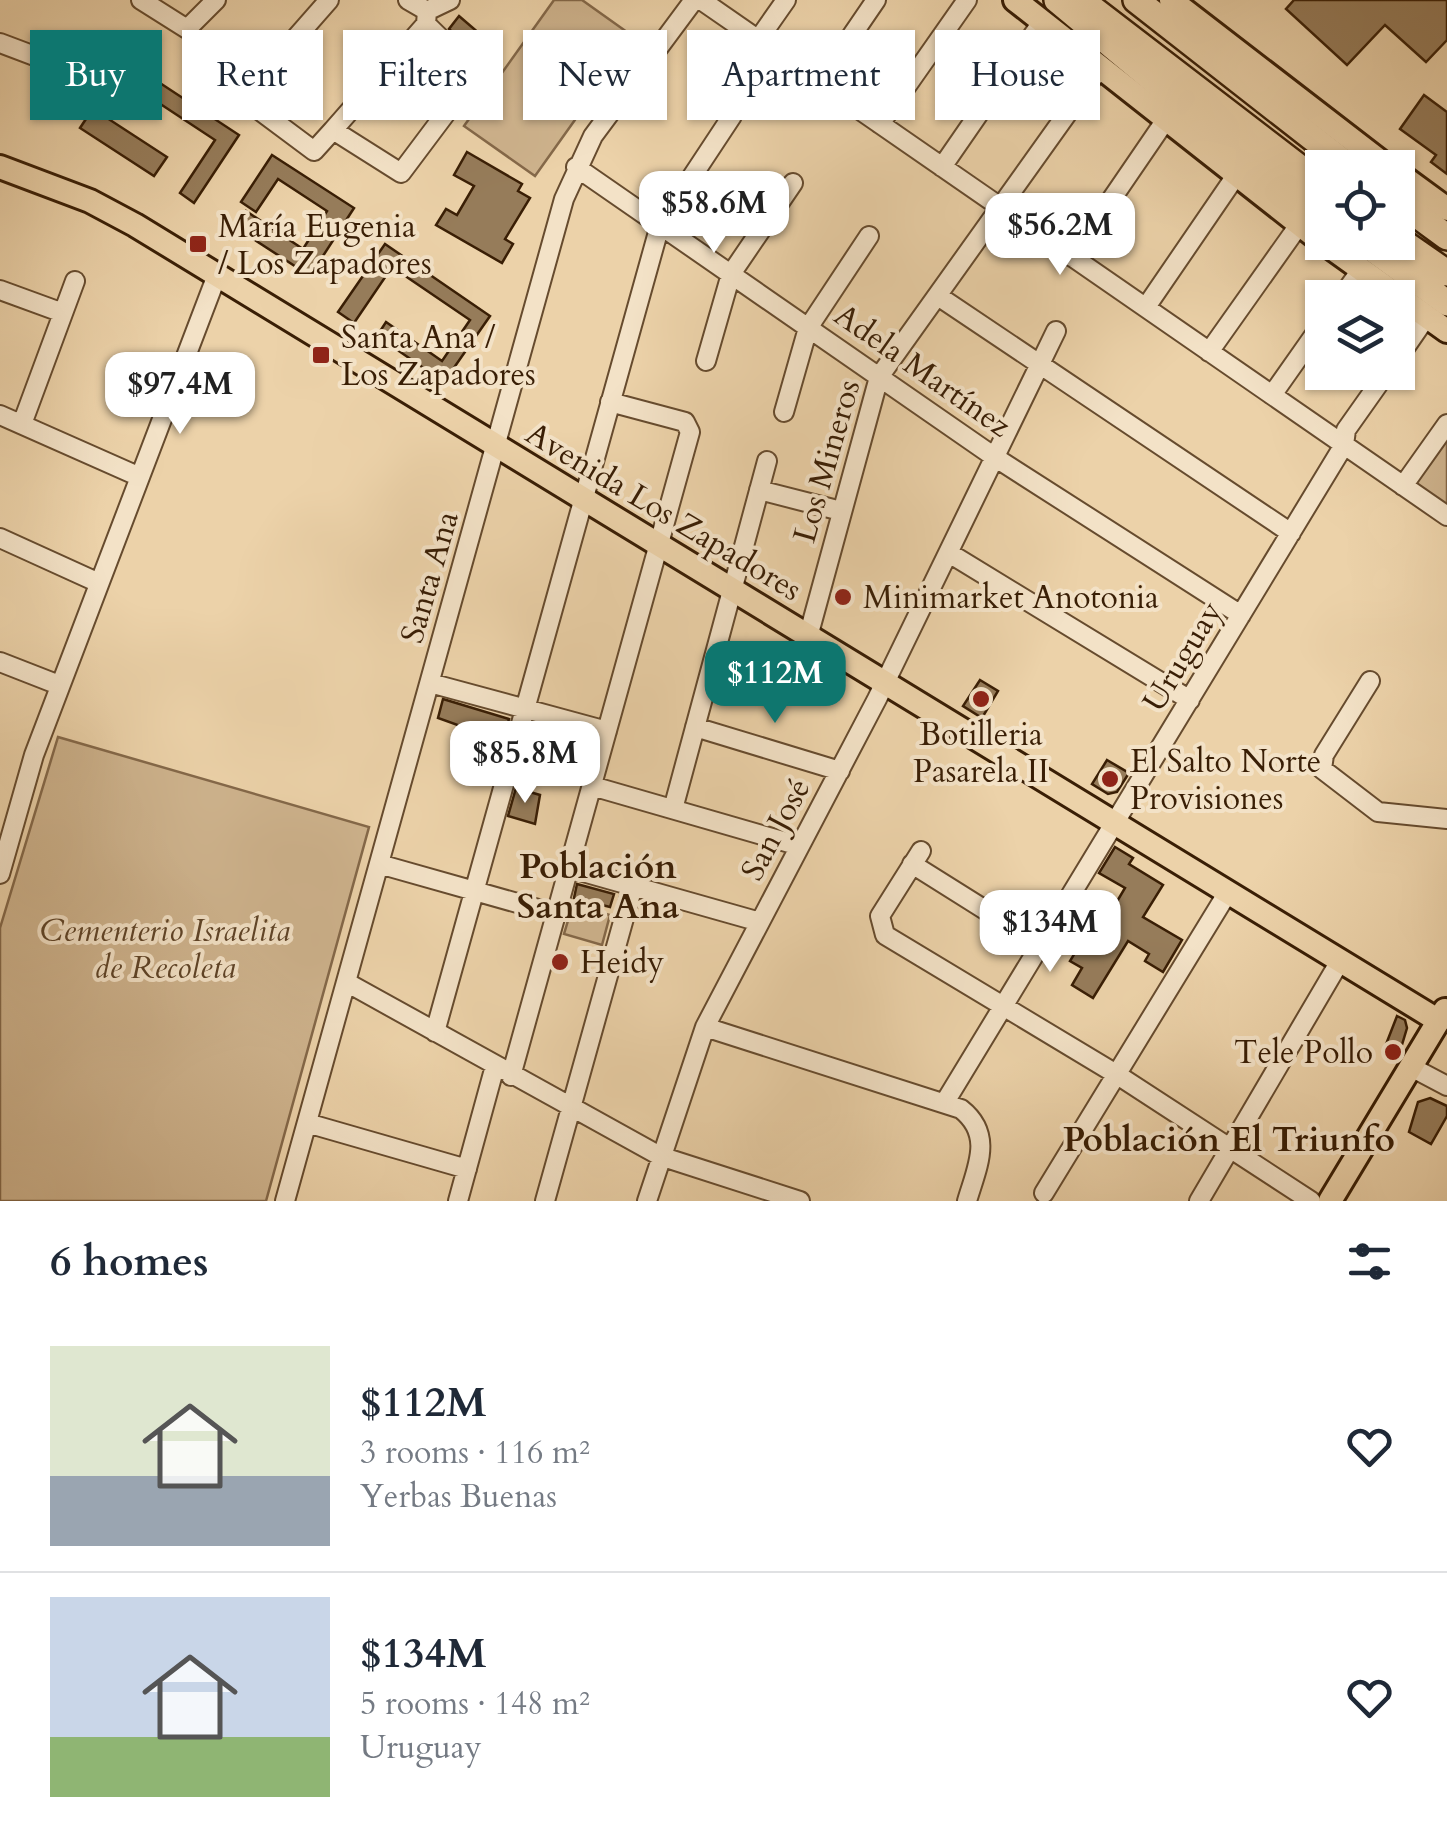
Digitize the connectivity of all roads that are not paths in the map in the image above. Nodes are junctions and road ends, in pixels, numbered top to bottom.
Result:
1 (140, 0) edge
2 (216, 0) edge
3 (328, 0) edge
4 (408, 0) edge
5 (450, 0) edge
6 (697, 0) edge
7 (786, 0) edge
8 (876, 0) edge
9 (967, 0) edge
10 (1016, 0) edge
11 (1057, 0) edge
12 (1081, 0) edge
13 (1136, 0) edge
14 (1171, 0) edge
15 (426, 18) junction
16 (1042, 22) junction
17 (743, 30) edge
18 (765, 30) edge
19 (856, 30) edge
20 (1052, 30) edge
21 (0, 43) edge
22 (30, 54) edge
23 (1100, 70) edge
24 (729, 120) edge
25 (874, 120) edge
26 (1062, 120) edge
27 (1165, 121) junction
28 (880, 124) junction
29 (333, 130) junction
30 (1329, 150) edge
31 (1366, 150) edge
32 (0, 167) edge
33 (576, 167) junction
34 (942, 167) junction
35 (1305, 172) edge
36 (1235, 177) junction
37 (793, 183) dead end
38 (1415, 186) edge
39 (1305, 200) edge
40 (1000, 207) junction
41 (1447, 208) edge
42 (1415, 213) edge
43 (660, 225) junction
44 (1299, 225) junction
45 (1305, 229) edge
46 (869, 236) dead end
47 (1447, 237) edge
48 (1415, 250) edge
49 (1072, 257) junction
50 (1347, 260) edge
51 (1383, 260) edge
52 (1361, 270) junction
53 (1447, 272) edge
54 (730, 274) junction
55 (216, 275) junction
56 (1354, 280) edge
57 (74, 281) dead end
58 (0, 290) edge
59 (938, 296) junction
60 (1146, 308) junction
61 (1437, 310) edge
62 (63, 313) junction
63 (808, 328) junction
64 (1056, 331) dead end
65 (1447, 331) edge
66 (1415, 337) edge
67 (1305, 348) edge
68 (1209, 352) junction
69 (706, 361) dead end
70 (1040, 364) junction
71 (879, 377) junction
72 (1374, 390) edge
73 (1272, 395) junction
74 (610, 402) junction
75 (784, 412) dead end
76 (0, 415) edge
77 (22, 424) junction
78 (1447, 424) edge
79 (1344, 445) junction
80 (497, 447) junction
81 (996, 458) junction
82 (767, 461) dead end
83 (140, 477) junction
84 (1403, 486) junction
85 (759, 490) junction
86 (583, 499) junction
87 (842, 511) junction
88 (1447, 516) edge
89 (1292, 532) junction
90 (0, 538) edge
91 (658, 546) junction
92 (949, 553) junction
93 (99, 583) junction
94 (732, 591) junction
95 (1240, 616) junction
96 (808, 637) junction
97 (0, 662) edge
98 (1370, 680) dead end
99 (430, 682) junction
100 (59, 684) junction
101 (884, 684) junction
102 (1190, 700) junction
103 (525, 709) junction
104 (695, 727) junction
105 (607, 731) junction
106 (840, 771) junction
107 (592, 786) junction
108 (672, 809) junction
109 (1447, 819) edge
110 (1115, 824) junction
111 (800, 846) junction
112 (380, 864) junction
113 (569, 868) junction
114 (0, 870) edge
115 (633, 886) junction
116 (474, 891) junction
117 (1228, 892) junction
118 (556, 914) junction
119 (760, 922) junction
120 (1041, 946) junction
121 (1340, 961) junction
122 (346, 982) junction
123 (1004, 1006) junction
124 (1443, 1014) edge
125 (705, 1028) junction
126 (435, 1032) junction
127 (1411, 1067) junction
128 (503, 1071) junction
129 (1116, 1074) junction
130 (1447, 1086) edge
131 (945, 1102) junction
132 (571, 1110) junction
133 (307, 1123) junction
134 (1230, 1147) junction
135 (660, 1156) junction
136 (466, 1169) junction
137 (1044, 1193) dead end
138 (285, 1201) edge
139 (458, 1201) edge
140 (545, 1201) edge
141 (647, 1201) edge
142 (800, 1201) edge
143 (967, 1201) edge
144 (1199, 1201) edge
145 (1311, 1201) edge
146 (1330, 1201) edge

1 - 2 street
3 - 29 street
4 - 15 street
5 - 15 street
6 - 17 street
6 - 33 street, Santa Ana
7 - 18 street
8 - 19 street
9 - 28 street
10 - 16 main road
11 - 39 highway
12 - 35 highway
13 - 30 highway
14 - 31 main road
15 - 29 street
15 - 29 street
16 - 20 main road
16 - 34 street
21 - 22 street
23 - 27 main road
24 - 43 street
25 - 28 street
26 - 40 street, Los Mineros
27 - 36 main road
27 - 49 street
28 - 34 street
32 - 55 main road, Avenida Los Zapadores
33 - 43 street, Adela Martínez
33 - 80 street, Santa Ana
34 - 40 street
36 - 44 main road
36 - 60 street
37 - 54 street
38 - 41 main road
40 - 49 street
40 - 59 street, Los Mineros
42 - 47 highway
43 - 54 street, Adela Martínez
43 - 74 street
44 - 45 main road
44 - 68 street
46 - 63 street
48 - 53 highway
49 - 60 street
50 - 52 main road
51 - 61 highway
52 - 56 street
52 - 61 main road
54 - 63 street, Adela Martínez
54 - 69 street
55 - 80 main road, Avenida Los Zapadores
55 - 83 street
57 - 62 street
58 - 62 street
59 - 70 street
59 - 71 street, Los Mineros
60 - 68 street
61 - 65 main road
61 - 66 street
62 - 77 street
63 - 71 street, Adela Martínez
63 - 75 street
64 - 70 street, San José
67 - 73 street
68 - 73 street
70 - 81 street, San José
70 - 89 street
71 - 81 street, Adela Martínez
71 - 87 street, Los Mineros
72 - 79 street, Uruguay
73 - 79 street
74 - 86 street
74 - 91 street
76 - 77 street
77 - 83 street
78 - 84 street
79 - 84 street
79 - 89 street, Uruguay
80 - 86 main road, Avenida Los Zapadores
80 - 99 street, Santa Ana
81 - 92 street, San José
81 - 95 street, Adela Martínez
82 - 85 street
83 - 93 street
84 - 88 street
85 - 87 street
85 - 94 street
86 - 91 main road, Avenida Los Zapadores
86 - 103 street
87 - 96 street, Los Mineros
89 - 95 street, Uruguay
90 - 93 street
91 - 94 main road, Avenida Los Zapadores
91 - 105 street
92 - 101 street, San José
92 - 102 street
93 - 100 street
94 - 96 main road, Avenida Los Zapadores
94 - 104 street
95 - 102 street, Uruguay
96 - 101 main road, Avenida Los Zapadores
97 - 100 street
98 - 109 street
99 - 103 street
99 - 112 street, Santa Ana
100 - 114 street
101 - 106 street, San José
101 - 110 main road, Avenida Los Zapadores
102 - 110 street, Uruguay
103 - 105 street
103 - 116 street
104 - 106 street
104 - 108 street
105 - 107 street
106 - 111 street, San José
107 - 108 street
107 - 113 street
108 - 111 street
110 - 117 main road, Avenida Los Zapadores
110 - 120 street, Uruguay
111 - 119 street, San José
112 - 116 street
112 - 122 street, Santa Ana
113 - 115 street
113 - 118 street
115 - 119 street
115 - 132 street
116 - 118 street
116 - 126 street
117 - 121 main road, Avenida Los Zapadores
117 - 129 street
118 - 128 street
119 - 125 street, San José
120 - 123 street, Uruguay
120 - 123 street
121 - 124 main road, Avenida Los Zapadores
121 - 134 street
122 - 126 street
122 - 133 street, Santa Ana
123 - 129 street
123 - 131 street, Uruguay
124 - 127 main road
125 - 131 street
125 - 135 street, San José
126 - 128 street
127 - 130 street
127 - 146 main road
128 - 132 street
128 - 136 street
129 - 134 street
129 - 137 street
131 - 143 street
132 - 135 street
132 - 140 street
133 - 136 street
133 - 138 street, Santa Ana
134 - 144 street
134 - 145 street
135 - 141 street, San José
135 - 142 street
136 - 139 street

